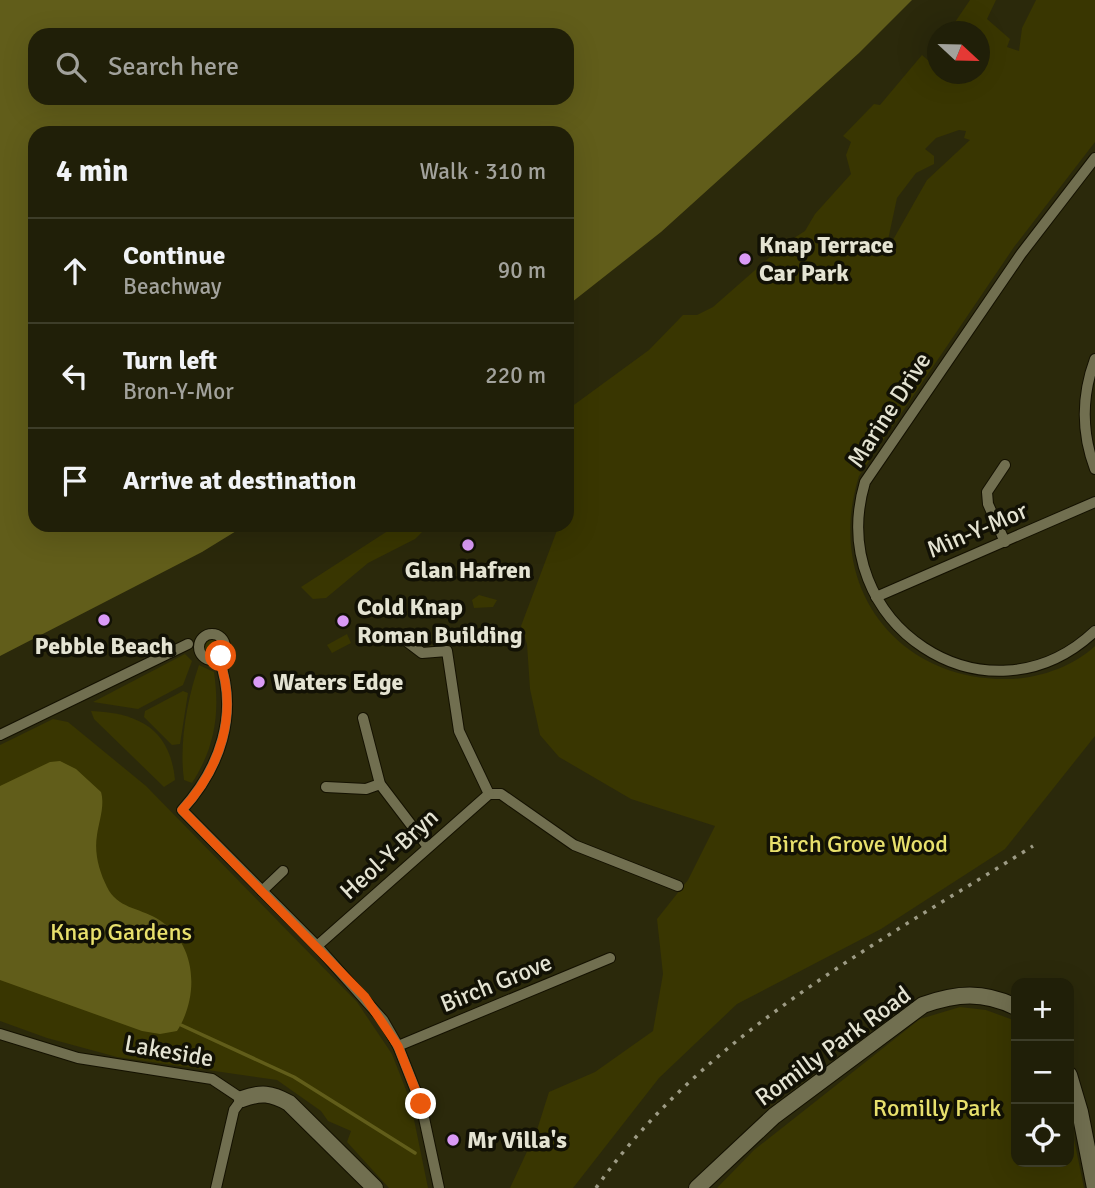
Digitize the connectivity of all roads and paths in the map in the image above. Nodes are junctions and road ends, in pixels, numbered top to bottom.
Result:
1 (1095, 158) edge
2 (1095, 359) edge
3 (1005, 465) dead end
4 (1095, 469) edge
5 (1095, 502) edge
6 (1005, 542) junction
7 (876, 597) junction
8 (1095, 631) edge
9 (397, 634) dead end
10 (188, 644) dead end
11 (219, 659) dead end
12 (363, 718) dead end
13 (0, 735) edge
14 (380, 784) junction
15 (326, 787) dead end
16 (489, 794) junction
17 (428, 847) junction
18 (283, 871) dead end
19 (678, 886) dead end
20 (262, 891) junction
21 (317, 946) junction
22 (610, 958) dead end
23 (1011, 1005) edge
24 (0, 1034) edge
25 (398, 1046) junction
26 (1074, 1092) edge
27 (242, 1100) junction
28 (216, 1188) edge
29 (375, 1188) edge
30 (439, 1188) edge
31 (697, 1188) edge
32 (1095, 1188) edge

1 - 7 street, Marine Drive
2 - 4 street
3 - 6 street
5 - 6 street, Min-Y-Mor
6 - 7 street, Min-Y-Mor
7 - 8 street, Marine Drive
9 - 16 street
10 - 13 street
11 - 20 street
12 - 14 street
14 - 15 street
14 - 17 street
16 - 17 street, Heol-Y-Bryn
16 - 19 street
17 - 21 street, Heol-Y-Bryn
18 - 20 street
20 - 21 street
21 - 25 street
22 - 25 street, Birch Grove
23 - 31 street, Romilly Park Road
24 - 27 street, Lakeside
25 - 30 street
26 - 32 street
27 - 28 street
27 - 29 street

